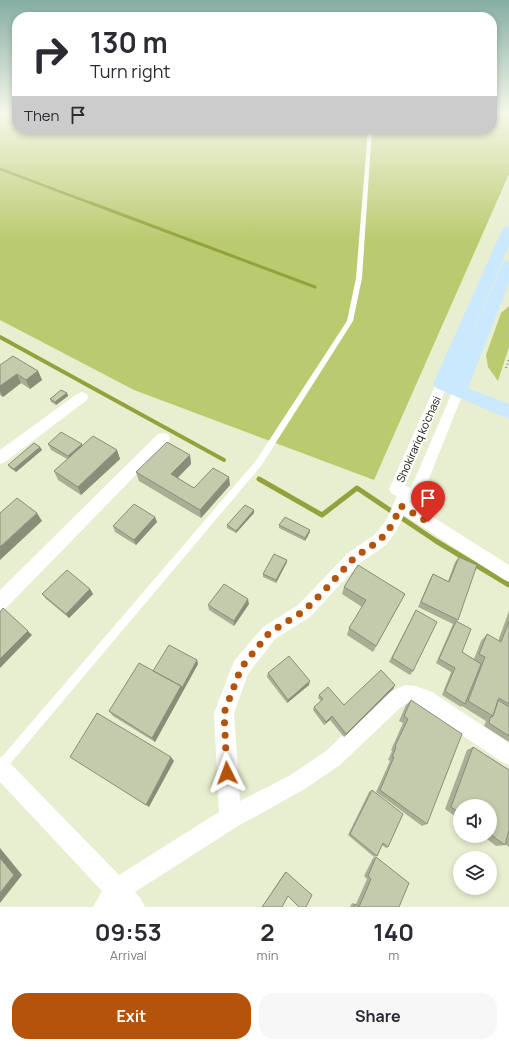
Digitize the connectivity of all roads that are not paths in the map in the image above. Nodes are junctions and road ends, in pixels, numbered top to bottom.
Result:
1 (368, 156) edge
2 (509, 230) edge
3 (509, 265) edge
4 (452, 382) junction
5 (82, 397) dead end
6 (509, 398) edge
7 (509, 412) edge
8 (163, 438) dead end
9 (0, 458) edge
10 (404, 499) junction
11 (509, 574) edge
12 (0, 602) edge
13 (509, 755) edge
14 (0, 767) edge
15 (230, 818) junction
16 (111, 899) edge
17 (133, 907) edge

1 - 14 lane
2 - 4 main road, Shokirariq ko'chasi
3 - 4 main road, Shokirariq ko'chasi
4 - 6 main road
4 - 7 main road
4 - 10 street, Shokirariq ko'chasi
4 - 10 street, Shokirariq ko'chasi
5 - 9 street
8 - 12 street
10 - 11 street
10 - 15 street
13 - 15 street
14 - 16 street
15 - 16 street
16 - 17 street

